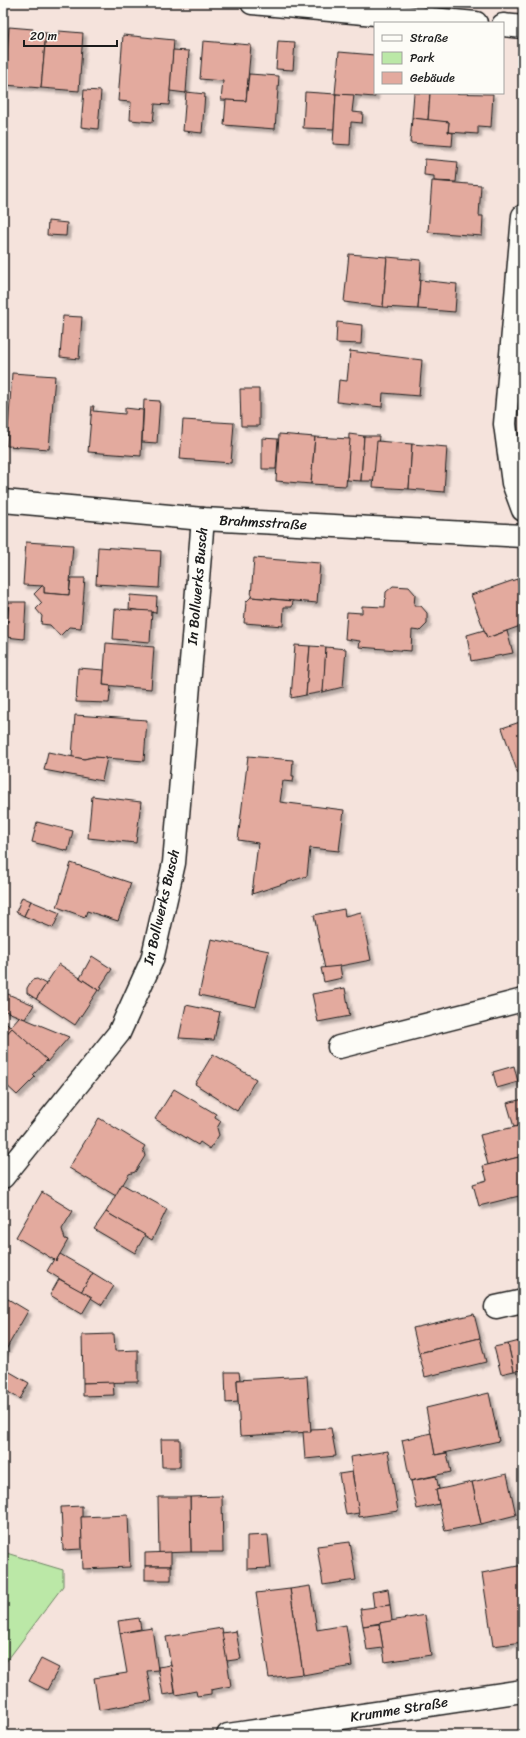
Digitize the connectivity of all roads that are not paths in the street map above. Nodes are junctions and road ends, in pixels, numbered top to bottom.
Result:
1 (252, 3) edge
2 (465, 22) edge
3 (504, 25) edge
4 (523, 27) edge
5 (523, 216) edge
6 (3, 501) edge
7 (523, 510) edge
8 (203, 519) junction
9 (523, 536) edge
10 (523, 1000) edge
11 (339, 1047) dead end
12 (3, 1177) edge
13 (523, 1301) edge
14 (496, 1307) dead end
15 (523, 1690) edge
16 (228, 1735) edge

1 - 2 street
3 - 4 street
5 - 7 street
6 - 8 street, Brahmsstraße
8 - 9 street, Brahmsstraße
8 - 12 street, In Bollwerks Busch
10 - 11 street
13 - 14 street
15 - 16 street, Krumme Straße

